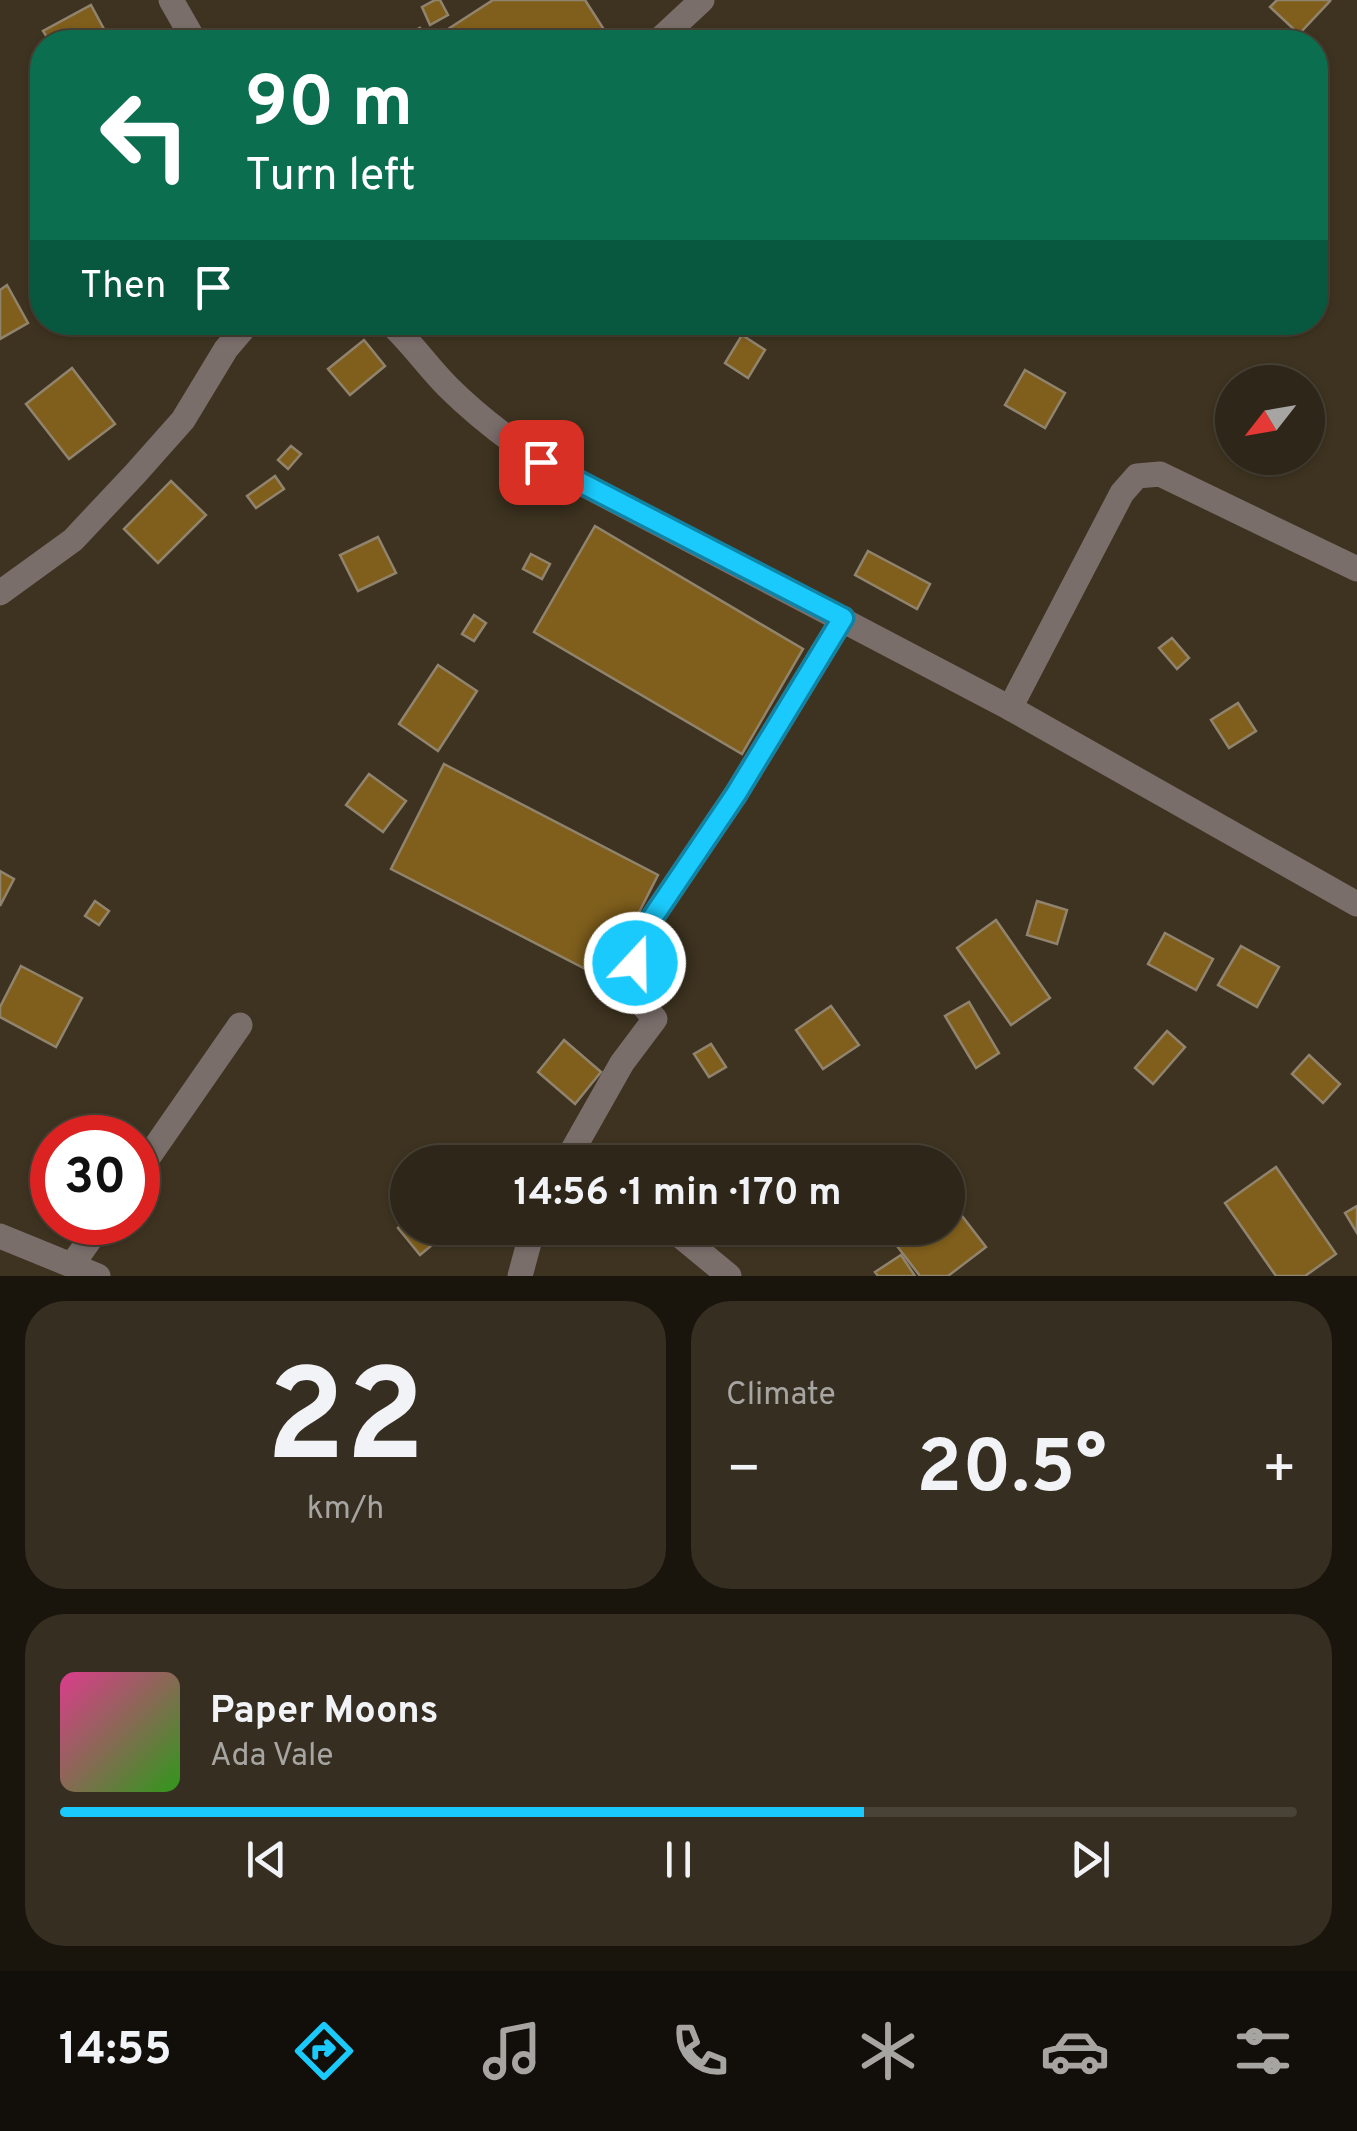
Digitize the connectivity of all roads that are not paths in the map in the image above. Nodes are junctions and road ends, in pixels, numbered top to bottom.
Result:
1 (171, 0) edge
2 (702, 0) edge
3 (187, 30) edge
4 (670, 30) edge
5 (238, 335) edge
6 (403, 335) edge
7 (1357, 569) edge
8 (0, 593) edge
9 (843, 618) junction
10 (1010, 708) junction
11 (1357, 904) edge
12 (240, 1025) dead end
13 (160, 1140) edge
14 (584, 1145) edge
15 (0, 1236) edge
16 (86, 1245) edge
17 (528, 1245) edge
18 (692, 1245) edge
19 (72, 1265) junction
20 (98, 1276) edge
21 (520, 1276) edge
22 (729, 1276) edge

1 - 3 street
2 - 4 street
5 - 8 street
6 - 9 street
7 - 10 street
9 - 10 street
9 - 14 street
10 - 11 street
12 - 13 street
15 - 19 street
16 - 19 street
17 - 21 street
18 - 22 street
19 - 20 street

